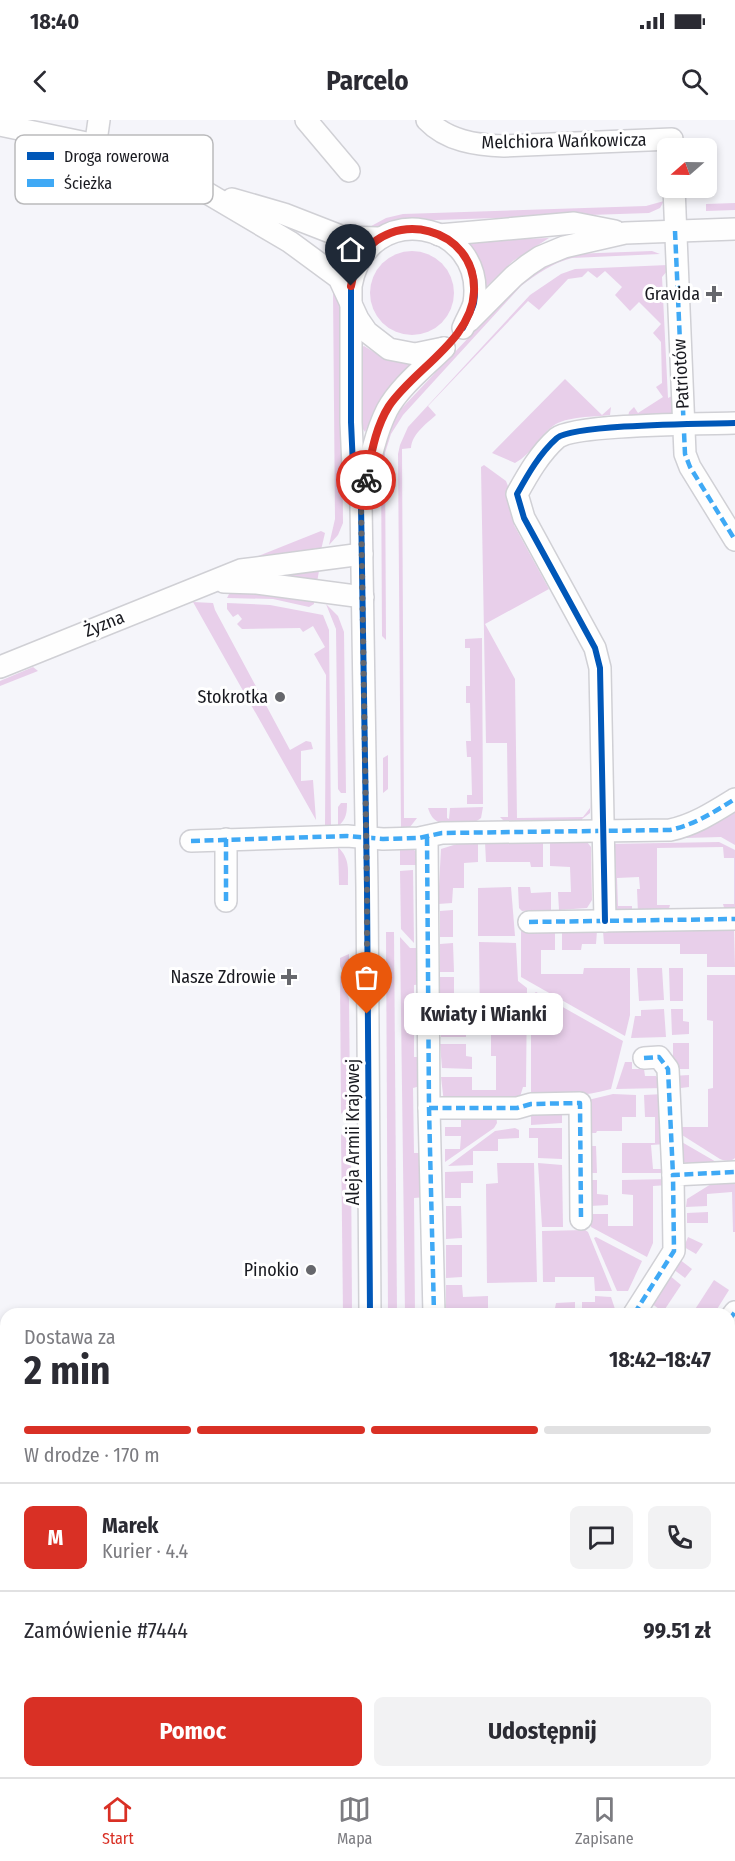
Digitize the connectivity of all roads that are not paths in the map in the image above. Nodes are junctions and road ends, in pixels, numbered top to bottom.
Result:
1 (99, 120) edge
2 (306, 120) edge
3 (427, 120) edge
4 (0, 125) edge
5 (48, 135) edge
6 (97, 135) edge
7 (672, 136) edge
8 (349, 171) dead end
9 (213, 193) edge
10 (213, 196) edge
11 (674, 198) edge
12 (735, 229) edge
13 (675, 231) junction
14 (625, 233) junction
15 (439, 235) junction
16 (378, 238) junction
17 (352, 303) junction
18 (463, 328) junction
19 (444, 348) junction
20 (735, 423) edge
21 (683, 425) junction
22 (361, 504) junction
23 (735, 540) edge
24 (362, 554) junction
25 (208, 583) junction
26 (363, 597) junction
27 (0, 667) edge
28 (735, 799) edge
29 (603, 830) junction
30 (427, 837) junction
31 (366, 838) junction
32 (226, 839) junction
33 (191, 841) dead end
34 (226, 901) dead end
35 (735, 919) edge
36 (605, 921) junction
37 (529, 922) dead end
38 (644, 1058) dead end
39 (429, 1108) junction
40 (735, 1172) edge
41 (673, 1175) junction
42 (581, 1219) dead end
43 (370, 1308) edge
44 (434, 1308) edge
45 (638, 1308) edge

1 - 6 street
2 - 8 street
3 - 7 street, Melchiora Wańkowicza
4 - 5 street
9 - 16 street
10 - 17 street
11 - 13 street, Patriotów
12 - 13 street, Aleja Armii Krajowej
13 - 14 street, Aleja Armii Krajowej
13 - 21 street, Patriotów
14 - 15 street, Aleja Armii Krajowej
14 - 18 street, Aleja Armii Krajowej
15 - 16 street
15 - 18 street
16 - 17 street
17 - 19 street
17 - 22 street, Aleja Armii Krajowej
18 - 19 street, Aleja Armii Krajowej
19 - 22 street, Aleja Armii Krajowej
20 - 21 street
21 - 23 street, Patriotów
21 - 29 street
22 - 24 street, Aleja Armii Krajowej
24 - 25 street, Żyzna
24 - 26 street, Aleja Armii Krajowej
25 - 26 street, Żyzna
25 - 27 street, Żyzna
26 - 31 street, Aleja Armii Krajowej
28 - 29 street
29 - 30 street
29 - 36 street
30 - 31 street
30 - 39 street
31 - 32 street
31 - 43 street, Aleja Armii Krajowej
32 - 33 street
32 - 34 street
35 - 36 street
36 - 37 street
38 - 41 street
39 - 42 street
39 - 44 street
40 - 41 street
41 - 45 street

